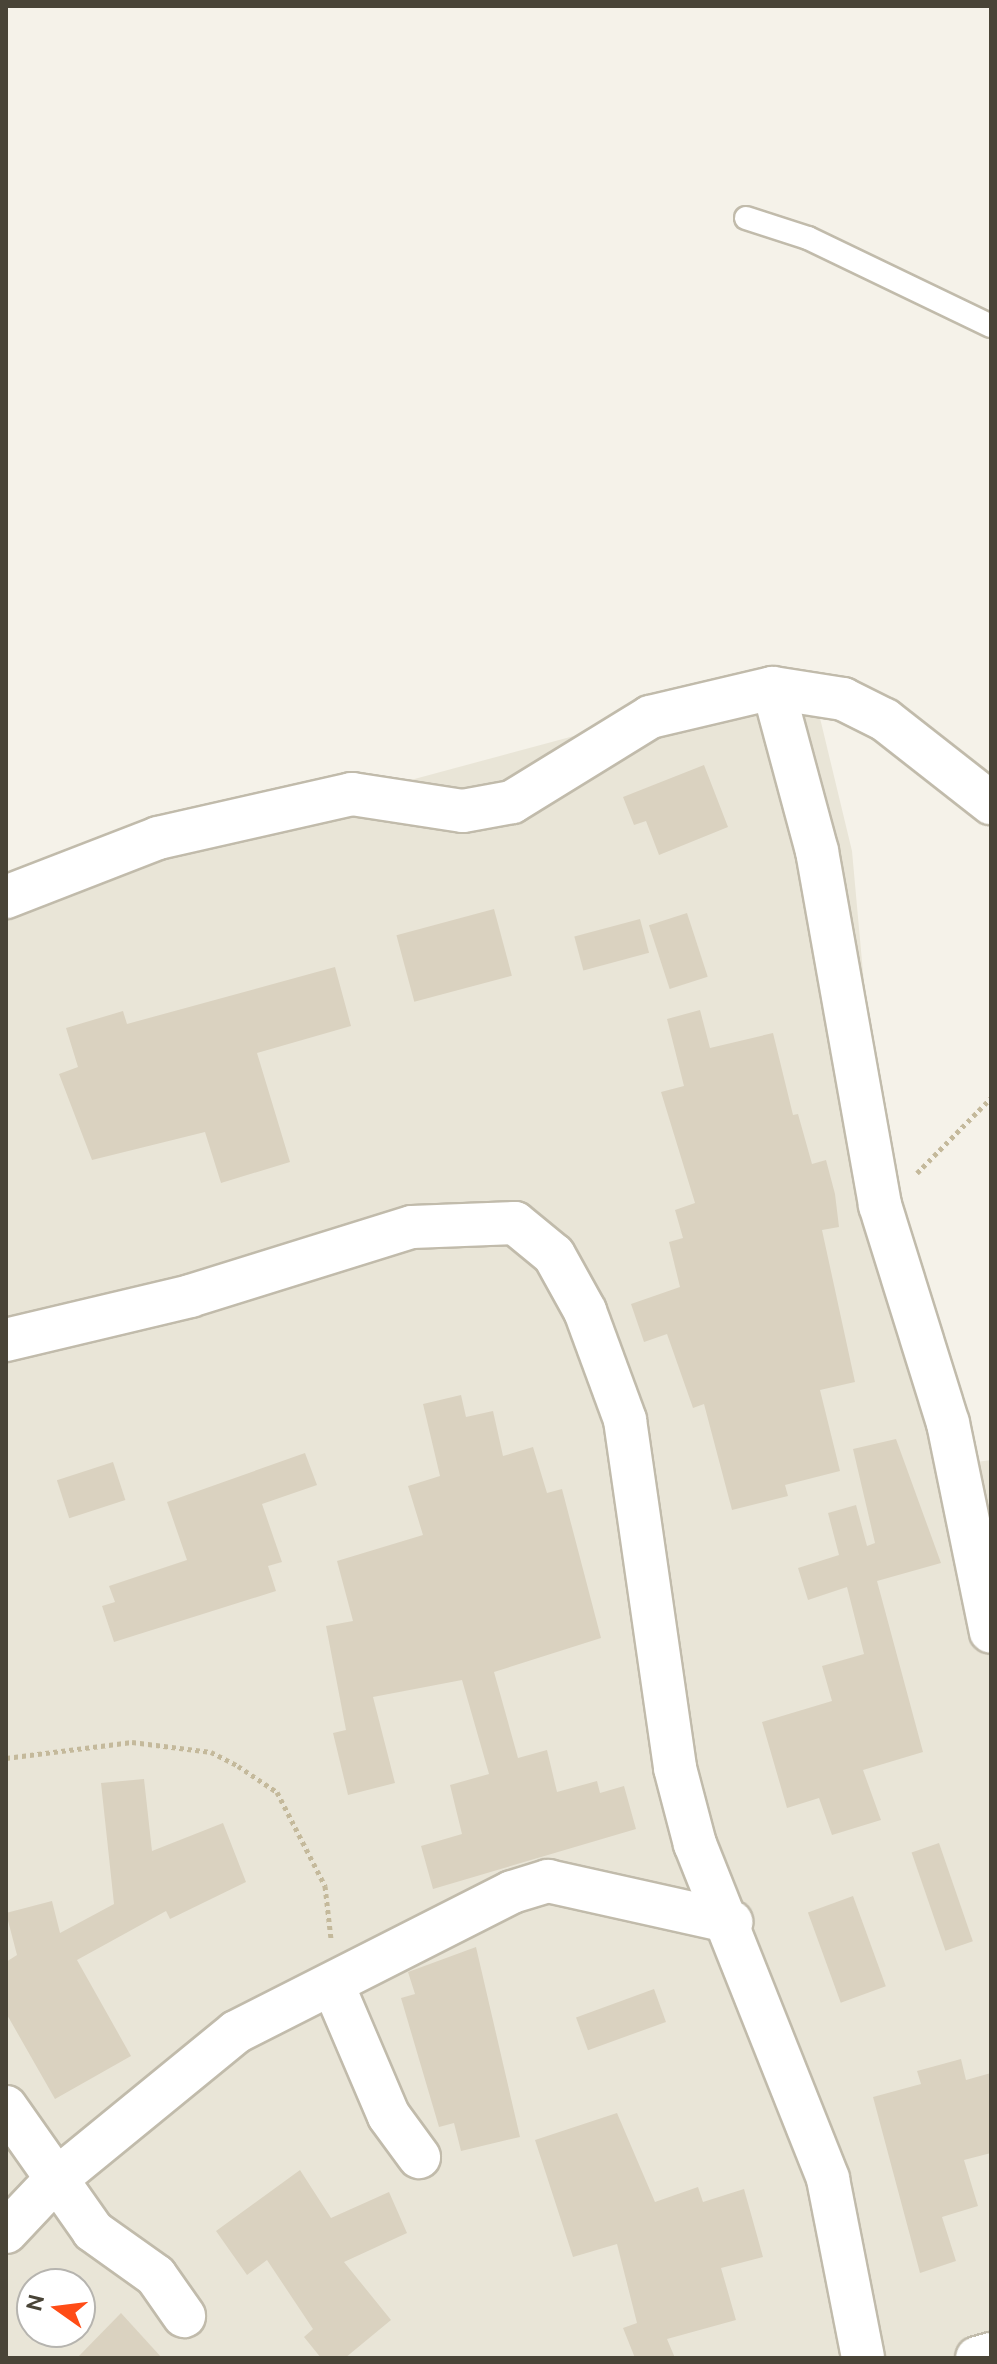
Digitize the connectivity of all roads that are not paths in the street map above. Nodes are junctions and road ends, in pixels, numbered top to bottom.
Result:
1 (746, 218) dead end
2 (991, 326) edge
3 (773, 688) junction
4 (991, 803) edge
5 (6, 897) edge
6 (6, 1340) edge
7 (991, 1632) edge
8 (731, 1922) junction
9 (333, 1985) junction
10 (6, 2107) edge
11 (419, 2157) dead end
12 (54, 2181) junction
13 (6, 2232) edge
14 (184, 2316) dead end
15 (991, 2354) edge
16 (863, 2358) edge
17 (977, 2358) edge

1 - 2 lane
3 - 4 street
3 - 5 street
3 - 7 street
6 - 8 street
8 - 9 street
8 - 16 street
9 - 11 street
9 - 12 street
10 - 12 street
12 - 13 street
12 - 14 street
15 - 17 street

